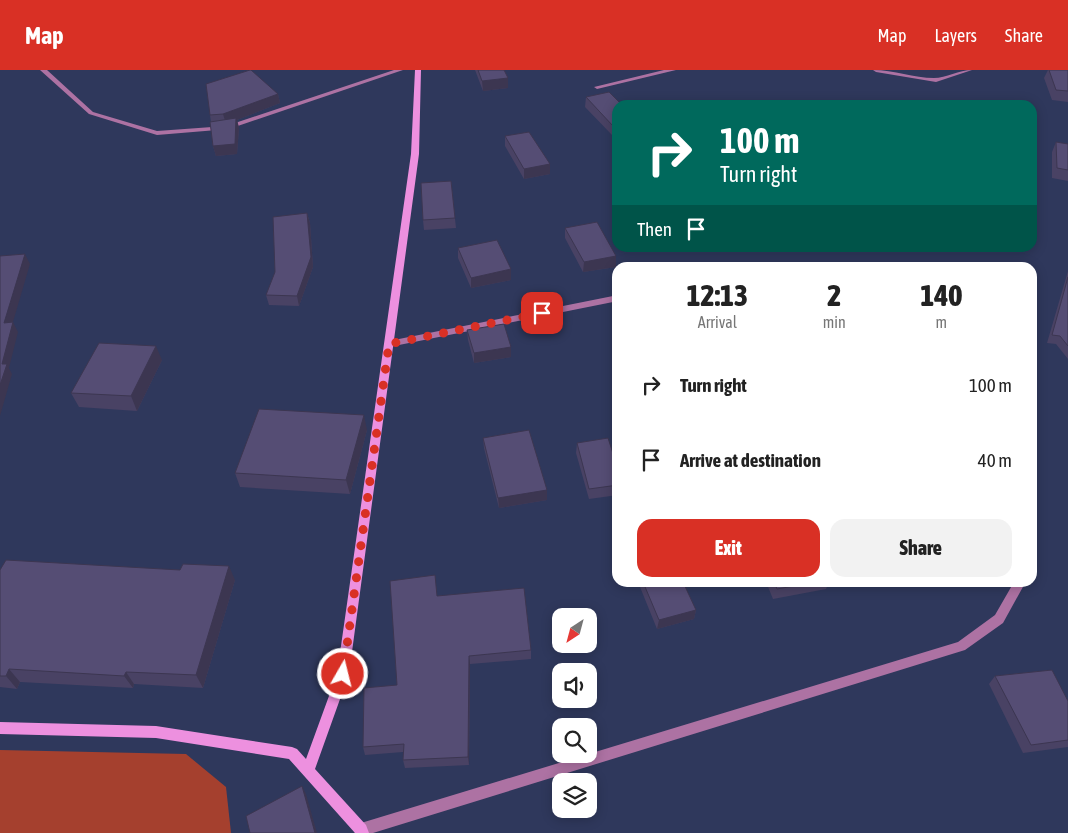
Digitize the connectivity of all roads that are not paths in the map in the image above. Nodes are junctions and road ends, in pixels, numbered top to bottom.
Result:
1 (43, 70) edge
2 (400, 70) edge
3 (418, 70) edge
4 (673, 70) edge
5 (876, 70) edge
6 (969, 70) edge
7 (597, 87) dead end
8 (612, 299) edge
9 (389, 344) junction
10 (1017, 587) edge
11 (0, 728) edge
12 (308, 772) junction
13 (362, 832) edge

1 - 2 street
3 - 9 street
4 - 7 street
5 - 6 street
8 - 9 street
9 - 12 street
10 - 13 street
11 - 12 street
12 - 13 street

